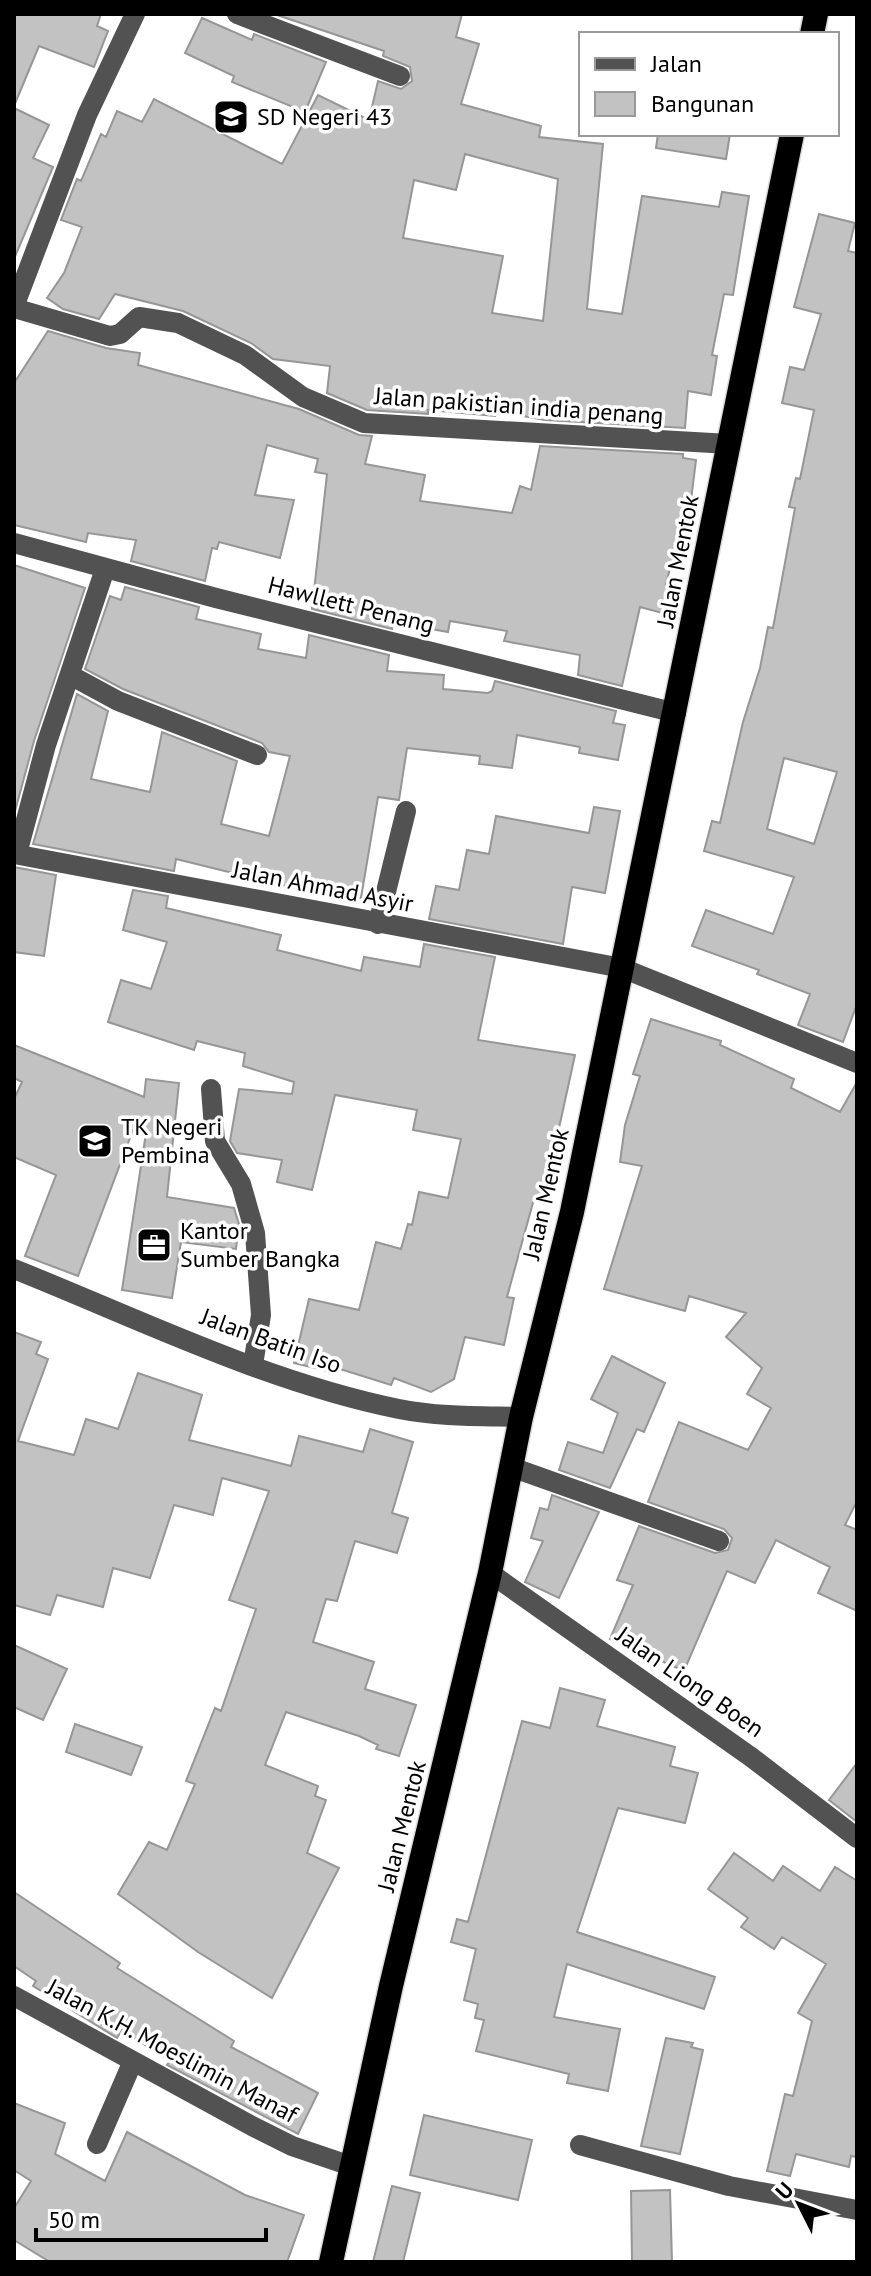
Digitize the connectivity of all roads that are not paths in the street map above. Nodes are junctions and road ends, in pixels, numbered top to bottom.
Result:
1 (135, 14) edge
2 (237, 14) edge
3 (400, 76) dead end
4 (792, 136) edge
5 (14, 308) edge
6 (729, 444) junction
7 (14, 543) edge
8 (105, 569) junction
9 (70, 675) junction
10 (676, 713) junction
11 (257, 755) dead end
12 (406, 811) dead end
13 (16, 854) edge
14 (378, 924) junction
15 (622, 968) junction
16 (857, 1063) edge
17 (211, 1089) dead end
18 (14, 1269) edge
19 (253, 1365) junction
20 (521, 1417) junction
21 (511, 1467) junction
22 (719, 1541) dead end
23 (490, 1573) junction
24 (857, 1838) edge
25 (14, 1996) edge
26 (133, 2061) junction
27 (97, 2144) dead end
28 (580, 2145) dead end
29 (351, 2166) junction
30 (857, 2210) edge
31 (331, 2262) edge

1 - 5 street
2 - 3 street
4 - 6 highway, Jalan Mentok
5 - 6 street, Jalan pakistian india penang
6 - 10 highway, Jalan Mentok
7 - 8 street, Hawllett Penang
8 - 9 street
8 - 10 street, Hawllett Penang
9 - 11 street
9 - 13 street
10 - 15 highway, Jalan Mentok
12 - 14 street
13 - 14 street, Jalan Ahmad Asyir
14 - 15 street, Jalan Ahmad Asyir
15 - 16 street, Jalan Ahmad Asyir
15 - 20 highway, Jalan Mentok
17 - 19 street
18 - 19 street, Jalan Batin Iso
19 - 20 street, Jalan Batin Iso
20 - 21 highway, Jalan Mentok
21 - 22 street
21 - 23 highway, Jalan Mentok
23 - 24 street, Jalan Liong Boen
23 - 29 highway, Jalan Mentok
25 - 26 street, Jalan K.H. Moeslimin Manaf
26 - 27 street
26 - 29 street, Jalan K.H. Moeslimin Manaf
28 - 30 street
29 - 31 highway, Jalan Mentok

